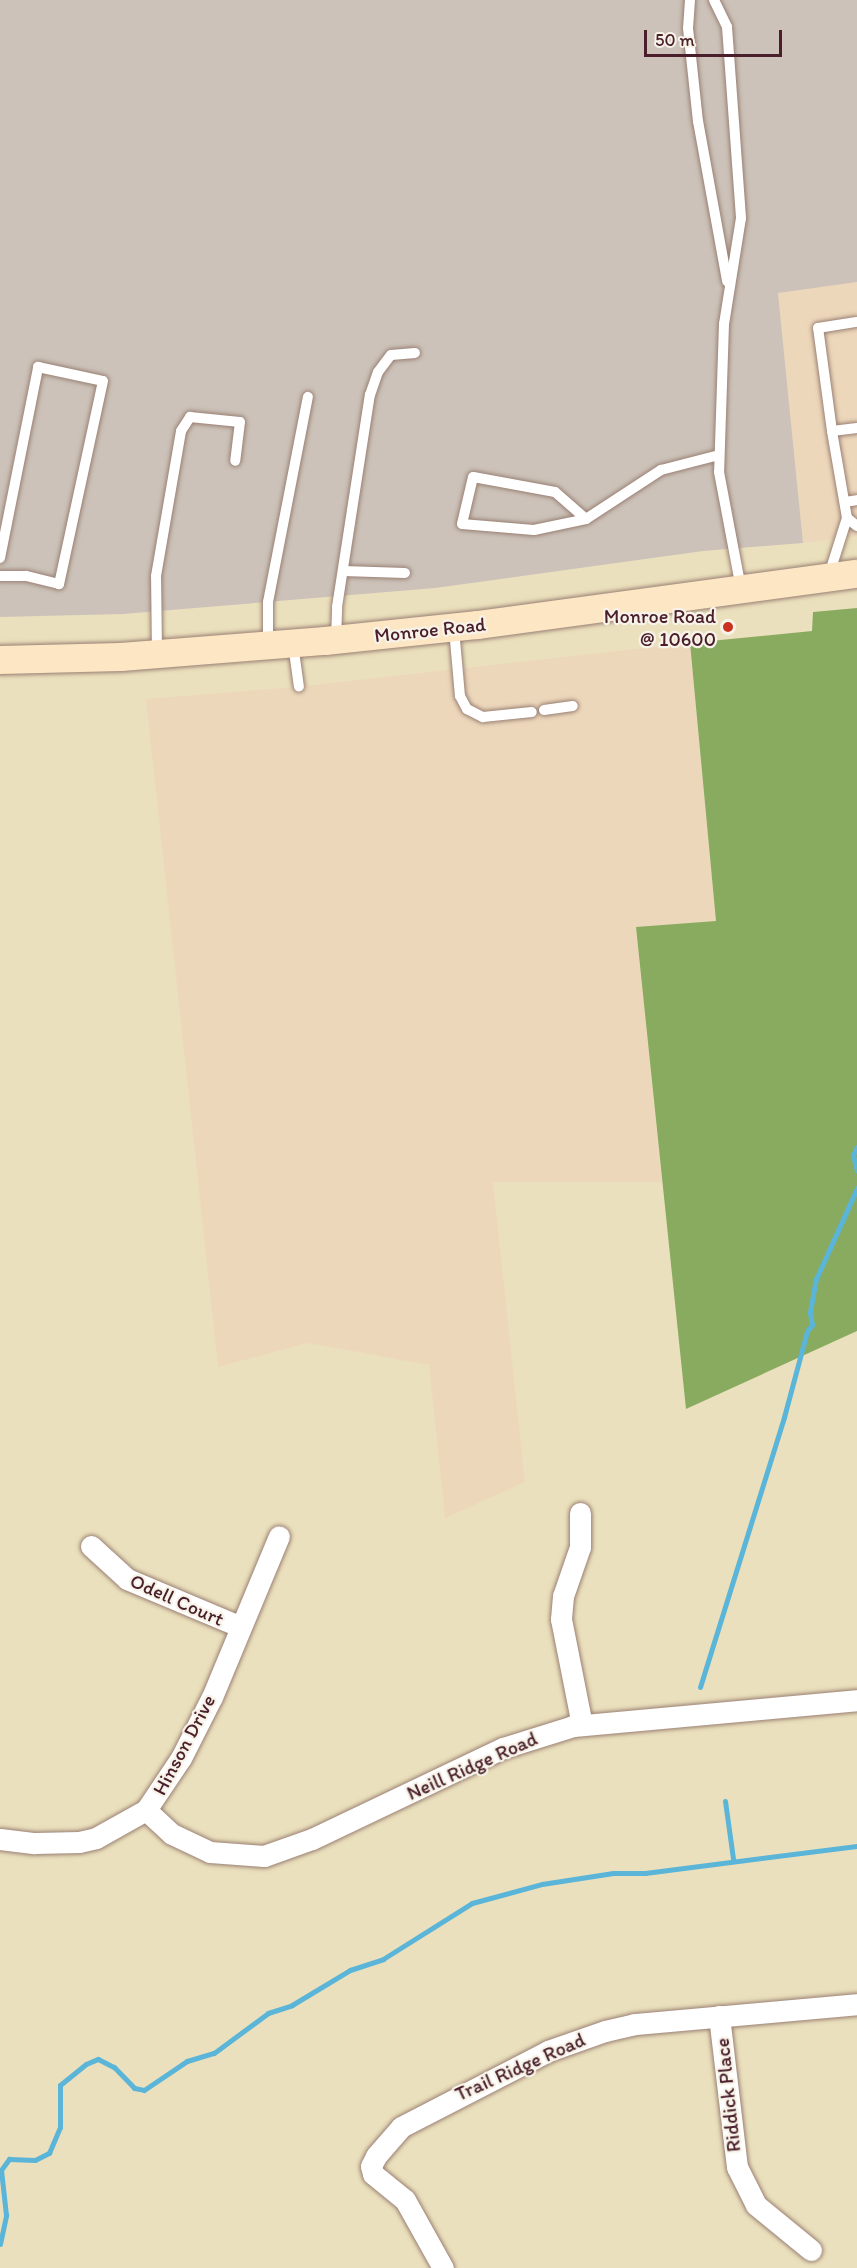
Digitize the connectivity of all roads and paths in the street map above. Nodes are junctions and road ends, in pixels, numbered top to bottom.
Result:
1 (690, 0) edge
2 (714, 0) edge
3 (728, 288) junction
4 (857, 322) edge
5 (416, 354) dead end
6 (308, 397) dead end
7 (857, 428) edge
8 (831, 431) junction
9 (719, 455) junction
10 (236, 462) dead end
11 (857, 500) edge
12 (845, 502) junction
13 (846, 518) junction
14 (586, 519) junction
15 (857, 526) edge
16 (0, 558) edge
17 (343, 571) junction
18 (405, 573) dead end
19 (857, 574) edge
20 (0, 576) edge
21 (828, 578) junction
22 (741, 588) junction
23 (454, 628) junction
24 (336, 640) junction
25 (280, 645) junction
26 (157, 655) junction
27 (0, 660) edge
28 (298, 687) dead end
29 (573, 705) dead end
30 (544, 710) dead end
31 (532, 712) dead end
32 (580, 1512) dead end
33 (279, 1536) dead end
34 (91, 1546) dead end
35 (240, 1626) junction
36 (857, 1700) edge
37 (582, 1725) junction
38 (146, 1810) junction
39 (0, 1839) edge
40 (857, 2004) edge
41 (718, 2016) junction
42 (811, 2250) dead end
43 (443, 2268) edge

1 - 3 lane
2 - 3 lane
3 - 9 lane
4 - 8 lane
5 - 17 lane
6 - 25 lane
7 - 8 lane
8 - 12 lane
9 - 14 lane
9 - 22 lane
10 - 26 lane
11 - 12 lane
12 - 13 lane
13 - 15 lane
13 - 21 lane
14 - 14 lane
16 - 20 lane
17 - 18 lane
17 - 24 lane
19 - 21 main road, Monroe Road
21 - 22 main road, Monroe Road
22 - 23 main road, Monroe Road
23 - 24 main road, Monroe Road
23 - 31 lane
24 - 25 main road, Monroe Road
25 - 26 main road, Monroe Road
25 - 28 lane
26 - 27 main road, Monroe Road
29 - 30 lane
32 - 37 street
33 - 35 street, Hinson Drive
34 - 35 street, Odell Court
35 - 38 street, Hinson Drive
36 - 37 street, Neill Ridge Road
37 - 38 street, Neill Ridge Road
38 - 39 street, Hinson Drive
40 - 41 street, Trail Ridge Road
41 - 42 street, Riddick Place
41 - 43 street, Trail Ridge Road

